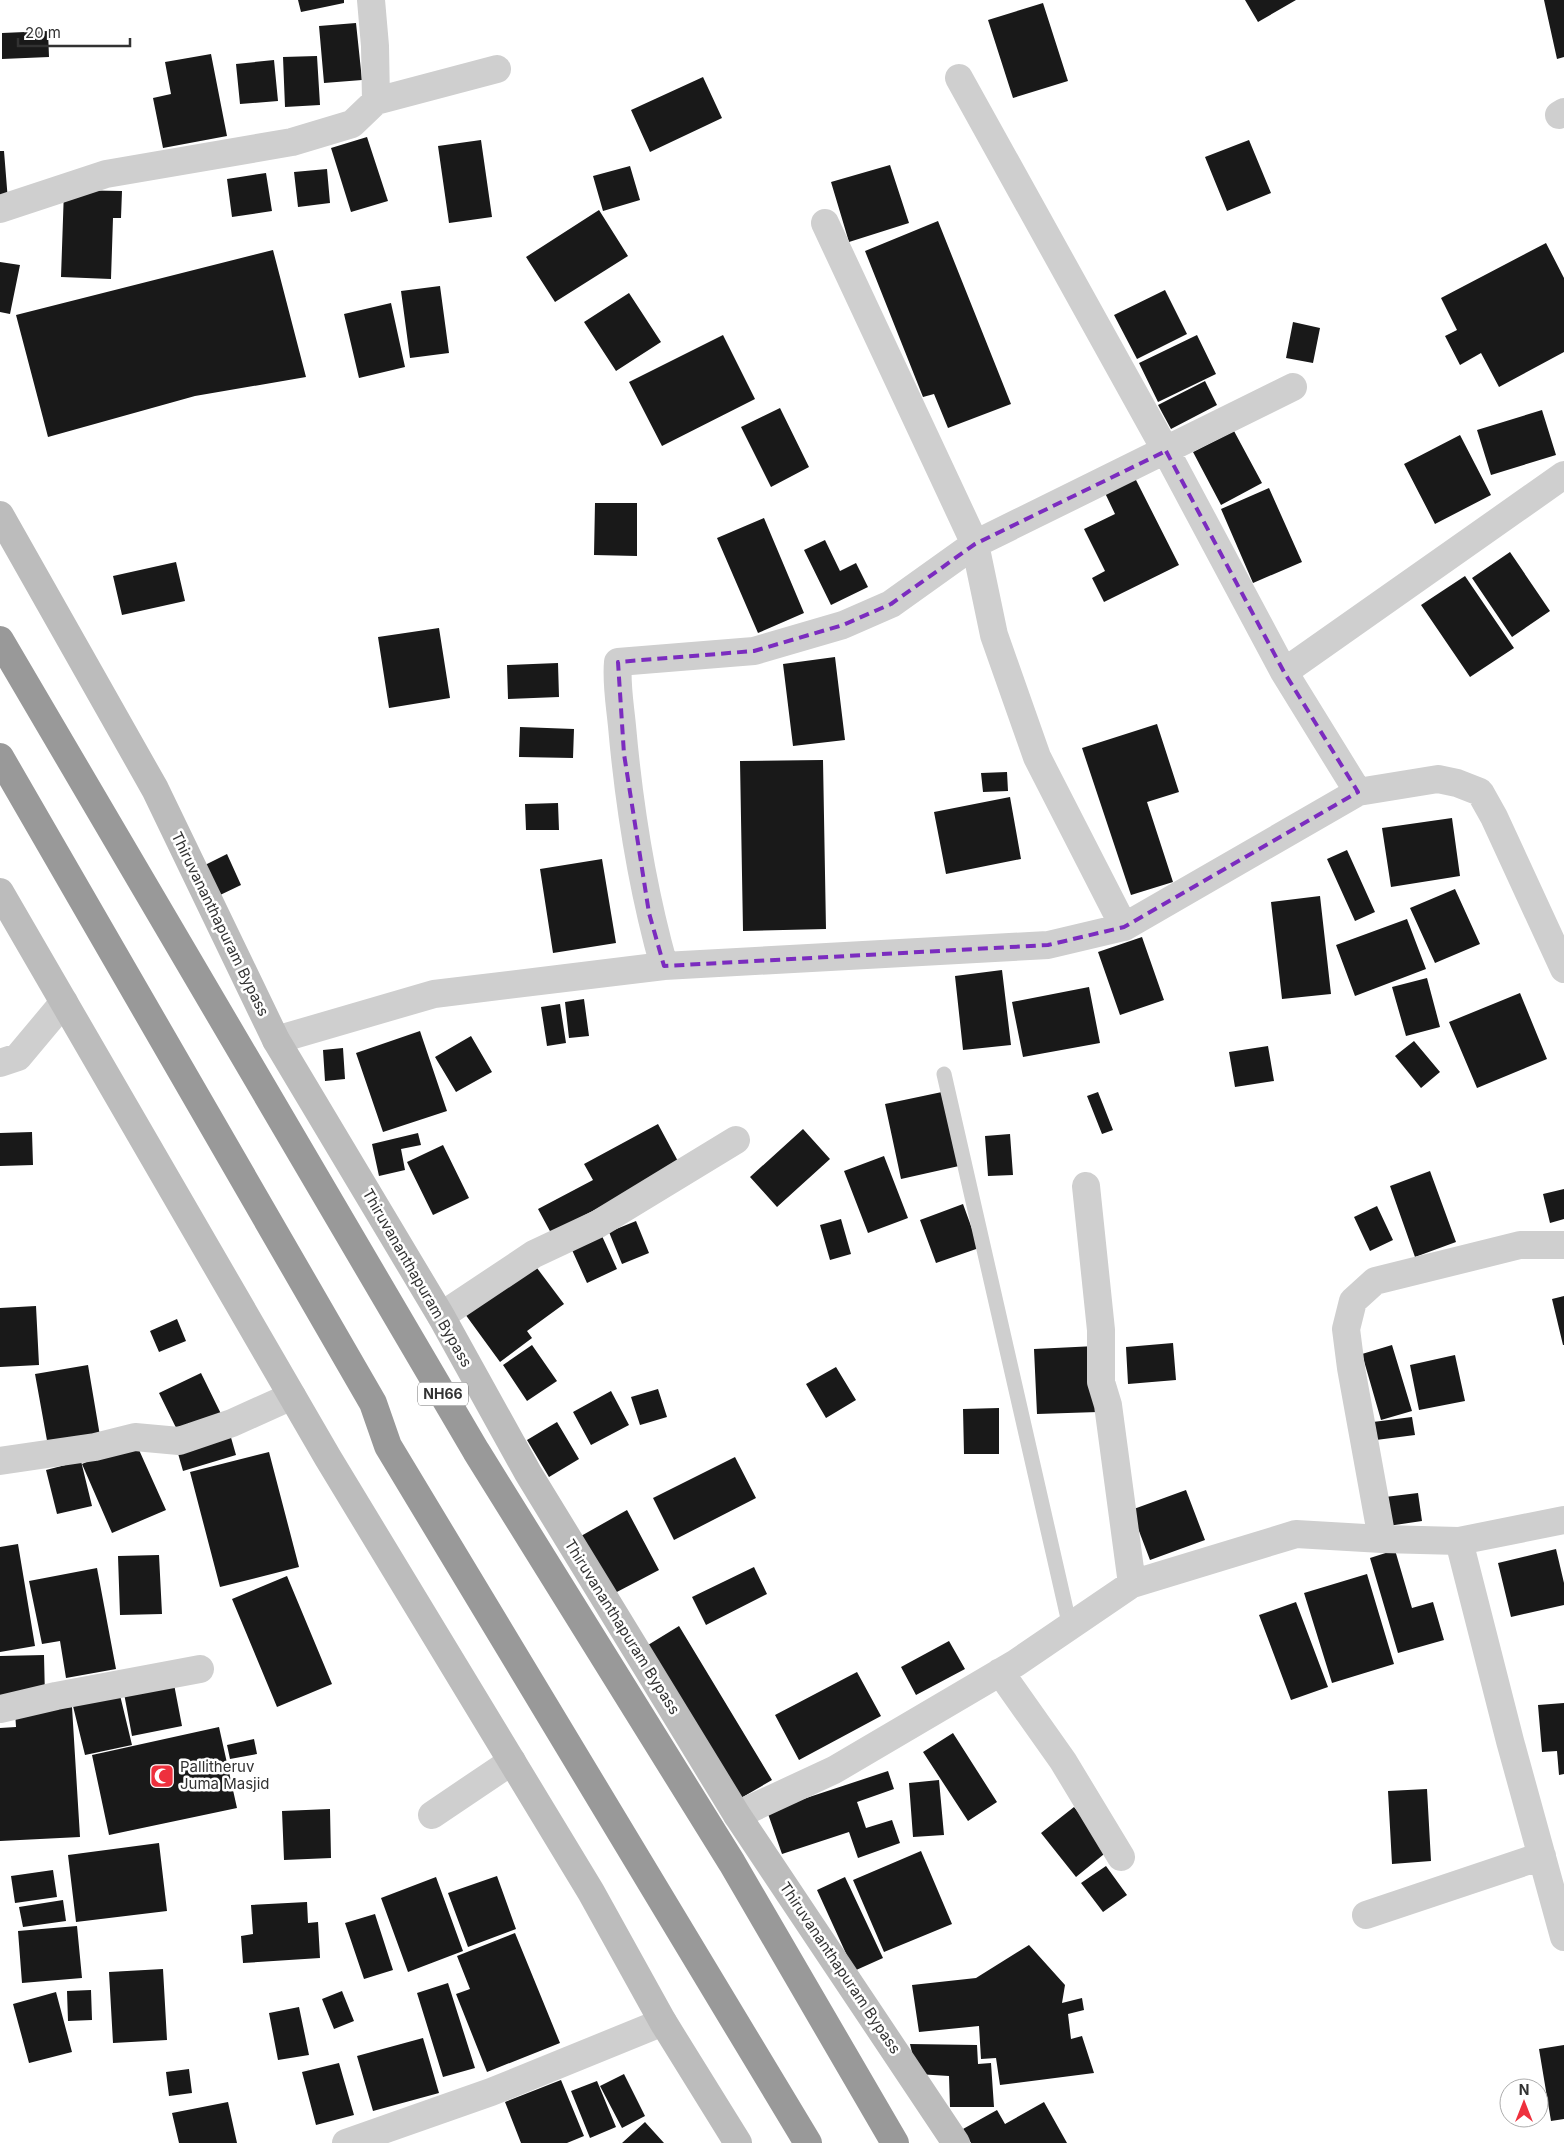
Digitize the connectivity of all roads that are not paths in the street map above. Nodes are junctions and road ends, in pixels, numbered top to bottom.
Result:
1 (371, 0) edge
2 (497, 69) dead end
3 (959, 78) dead end
4 (376, 101) junction
5 (0, 210) edge
6 (825, 223) dead end
7 (1293, 388) dead end
8 (1166, 451) junction
9 (1564, 475) edge
10 (0, 515) edge
11 (974, 544) junction
12 (0, 640) edge
13 (1284, 672) junction
14 (0, 757) edge
15 (1358, 792) junction
16 (0, 892) edge
17 (1124, 927) junction
18 (664, 966) junction
19 (1564, 969) edge
20 (64, 1002) junction
21 (276, 1040) junction
22 (0, 1063) edge
23 (944, 1074) dead end
24 (736, 1140) dead end
25 (1086, 1186) dead end
26 (1564, 1245) edge
27 (441, 1316) junction
28 (292, 1396) junction
29 (0, 1461) edge
30 (1564, 1520) edge
31 (1382, 1539) junction
32 (1459, 1540) junction
33 (1132, 1584) junction
34 (1070, 1627) junction
35 (200, 1669) dead end
36 (1000, 1672) junction
37 (0, 1709) edge
38 (512, 1761) junction
39 (737, 1815) junction
40 (432, 1816) dead end
41 (1542, 1856) junction
42 (1121, 1857) dead end
43 (1366, 1915) dead end
44 (1564, 1937) edge
45 (663, 2022) junction
46 (346, 2143) edge
47 (738, 2143) edge
48 (808, 2143) edge
49 (895, 2143) edge
50 (956, 2143) edge

1 - 4 street
2 - 4 street
3 - 8 street
4 - 5 street
6 - 11 street
7 - 8 street
8 - 11 street
8 - 13 street
9 - 13 street
10 - 21 street, Thiruvananthapuram Bypass
11 - 17 street
11 - 18 street
12 - 49 highway, Thiruvananthapuram Bypass / NH66
13 - 15 street
14 - 48 highway
15 - 17 street
15 - 19 street
16 - 20 street
17 - 18 street
18 - 21 street
20 - 22 street
20 - 28 street
21 - 27 street, Thiruvananthapuram Bypass
23 - 34 lane
24 - 27 street
25 - 33 street
26 - 31 street
27 - 39 street, Thiruvananthapuram Bypass
28 - 29 street
28 - 38 street
30 - 32 street
31 - 32 street
31 - 33 street
32 - 41 street
33 - 34 street
34 - 36 street
35 - 37 street
36 - 39 street
36 - 42 street
38 - 40 street
38 - 45 street
39 - 50 street, Thiruvananthapuram Bypass
41 - 43 street
41 - 44 street
45 - 46 street
45 - 47 street

